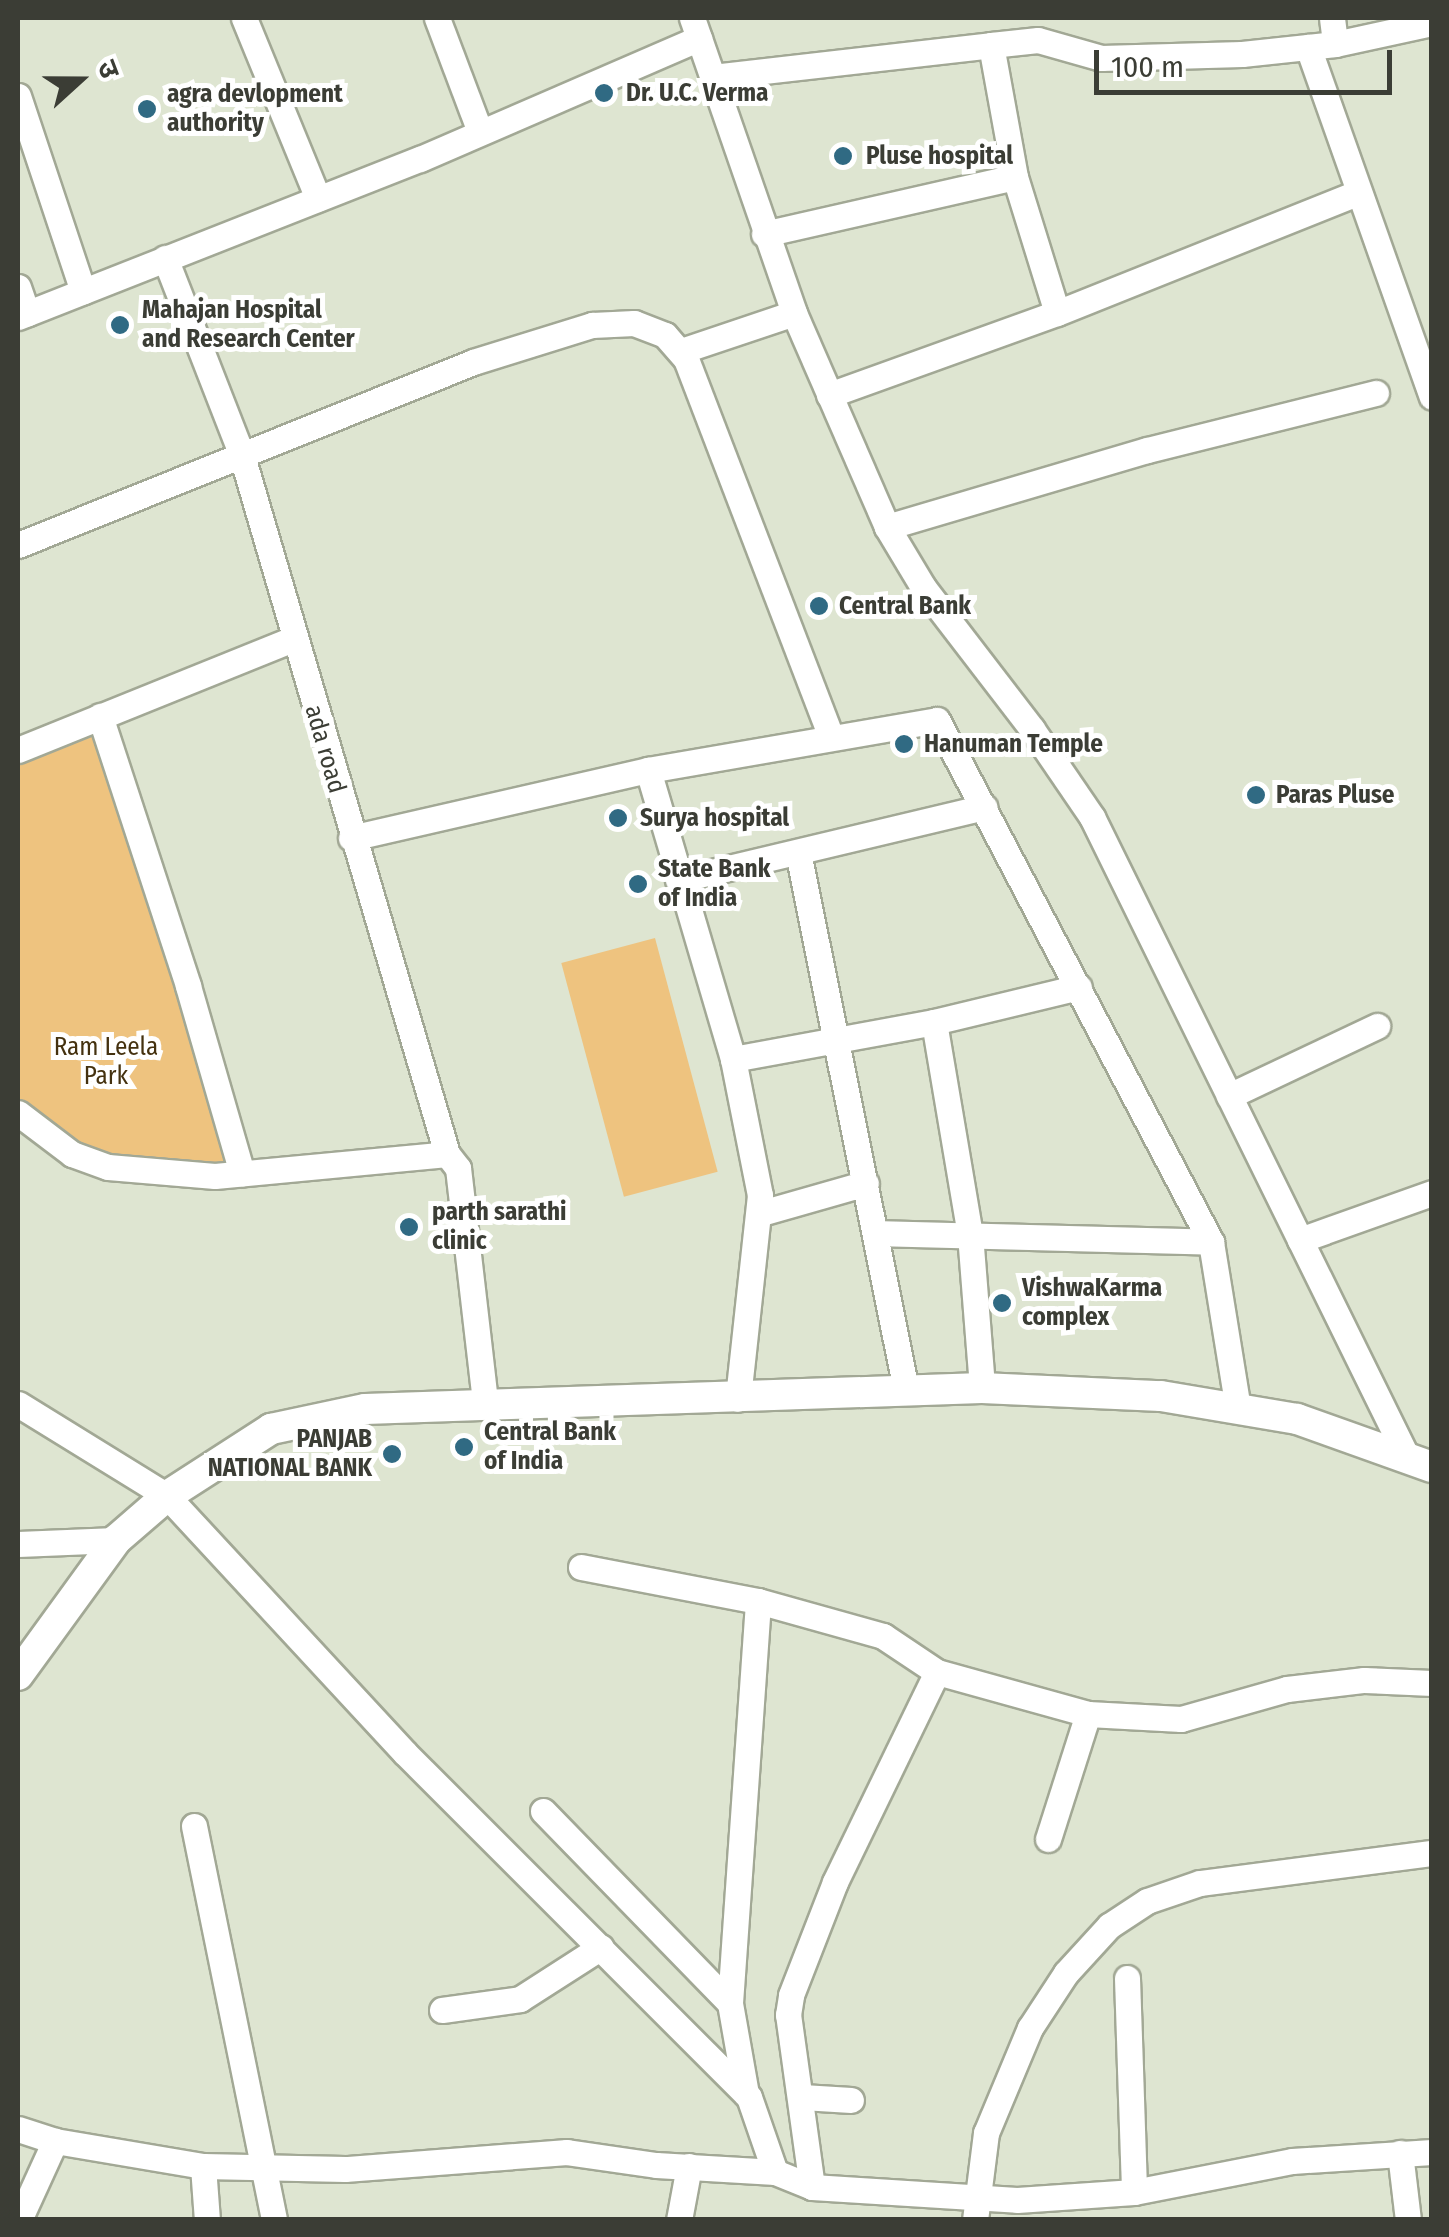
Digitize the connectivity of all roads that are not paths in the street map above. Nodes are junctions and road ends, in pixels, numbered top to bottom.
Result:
1 (244, 18) edge
2 (437, 18) edge
3 (1332, 18) edge
4 (1432, 23) edge
5 (695, 28) edge
6 (1335, 44) junction
7 (992, 45) junction
8 (1308, 47) junction
9 (712, 77) junction
10 (18, 96) edge
11 (480, 132) junction
12 (1015, 177) junction
13 (1359, 192) junction
14 (318, 198) junction
15 (764, 234) junction
16 (165, 258) junction
17 (18, 287) edge
18 (83, 291) junction
19 (794, 313) junction
20 (1057, 313) junction
21 (22, 316) edge
22 (681, 351) junction
23 (1376, 393) dead end
24 (830, 395) junction
25 (1432, 397) edge
26 (242, 456) junction
27 (888, 527) junction
28 (18, 544) edge
29 (293, 639) junction
30 (100, 716) junction
31 (830, 735) junction
32 (18, 750) edge
33 (648, 770) junction
34 (984, 807) junction
35 (352, 838) junction
36 (798, 852) junction
37 (678, 880) junction
38 (1079, 986) junction
39 (934, 1022) junction
40 (1377, 1026) dead end
41 (837, 1042) junction
42 (733, 1059) junction
43 (1229, 1096) junction
44 (18, 1112) edge
45 (446, 1154) junction
46 (242, 1173) junction
47 (866, 1183) junction
48 (1432, 1193) edge
49 (761, 1213) junction
50 (876, 1232) junction
51 (970, 1234) junction
52 (1300, 1240) junction
53 (1211, 1242) junction
54 (982, 1388) junction
55 (906, 1390) junction
56 (738, 1398) junction
57 (485, 1402) junction
58 (18, 1404) edge
59 (1238, 1408) junction
60 (1419, 1461) edge
61 (167, 1496) junction
62 (116, 1540) junction
63 (18, 1544) edge
64 (581, 1567) dead end
65 (758, 1601) junction
66 (937, 1672) junction
67 (18, 1676) edge
68 (1432, 1683) edge
69 (1088, 1714) junction
70 (542, 1811) dead end
71 (194, 1826) dead end
72 (1048, 1838) dead end
73 (1432, 1853) edge
74 (600, 1947) junction
75 (1127, 1978) dead end
76 (730, 2002) junction
77 (442, 2010) dead end
78 (749, 2097) junction
79 (802, 2097) junction
80 (851, 2100) dead end
81 (18, 2129) edge
82 (55, 2141) junction
83 (1432, 2152) edge
84 (1400, 2153) junction
85 (203, 2166) junction
86 (689, 2166) junction
87 (262, 2167) junction
88 (775, 2172) junction
89 (812, 2187) junction
90 (1134, 2192) junction
91 (976, 2210) edge
92 (1004, 2210) edge
93 (20, 2220) edge
94 (208, 2220) edge
95 (274, 2220) edge
96 (679, 2220) edge
97 (1408, 2220) edge

1 - 14 street
2 - 11 street
3 - 6 street
4 - 6 street
5 - 9 street
5 - 11 street
6 - 8 street
7 - 8 street
7 - 9 street
7 - 12 street
8 - 13 street
9 - 15 street
10 - 18 street
11 - 14 street
12 - 15 street
12 - 20 street
13 - 20 street
13 - 25 street
14 - 16 street
15 - 19 street
16 - 18 street
16 - 26 street, ada road
17 - 21 street
18 - 21 street
19 - 22 street
19 - 24 street
20 - 24 street
22 - 26 street
22 - 31 street
23 - 27 street
24 - 27 street
26 - 28 street
26 - 29 street, ada road
27 - 43 street
29 - 30 street
29 - 35 street, ada road
30 - 32 street
30 - 46 street
31 - 33 street
31 - 34 street
33 - 35 street
33 - 37 street
34 - 36 street
34 - 38 street
35 - 45 street, ada road
36 - 37 street
36 - 41 street
37 - 42 street
38 - 39 street
38 - 53 street
39 - 41 street
39 - 51 street
40 - 43 street
41 - 42 street
41 - 47 street
42 - 49 street
43 - 52 street
44 - 46 street
45 - 46 street
45 - 57 street, ada road
47 - 49 street
47 - 50 street
48 - 52 street
49 - 56 street
50 - 51 street
50 - 55 street
51 - 53 street
51 - 54 street
52 - 60 street
53 - 59 street
54 - 55 main road
54 - 59 main road
55 - 56 main road
56 - 57 main road
57 - 61 main road
58 - 61 street
59 - 60 main road
61 - 62 main road
61 - 74 street
62 - 63 street
62 - 67 main road
64 - 65 street
65 - 66 street
65 - 76 street
66 - 69 street
66 - 79 street
68 - 69 street
69 - 72 street
70 - 76 street
71 - 87 street
73 - 91 street
74 - 77 street
74 - 78 street
75 - 90 street
76 - 78 street
78 - 88 street
79 - 80 street
79 - 89 street
81 - 82 street
82 - 85 street
82 - 93 street
83 - 84 street
84 - 90 street
84 - 97 street
85 - 87 street
85 - 94 street
86 - 87 street
86 - 88 street
86 - 96 street
87 - 95 street
88 - 89 street
89 - 91 street
90 - 92 street
91 - 92 street

